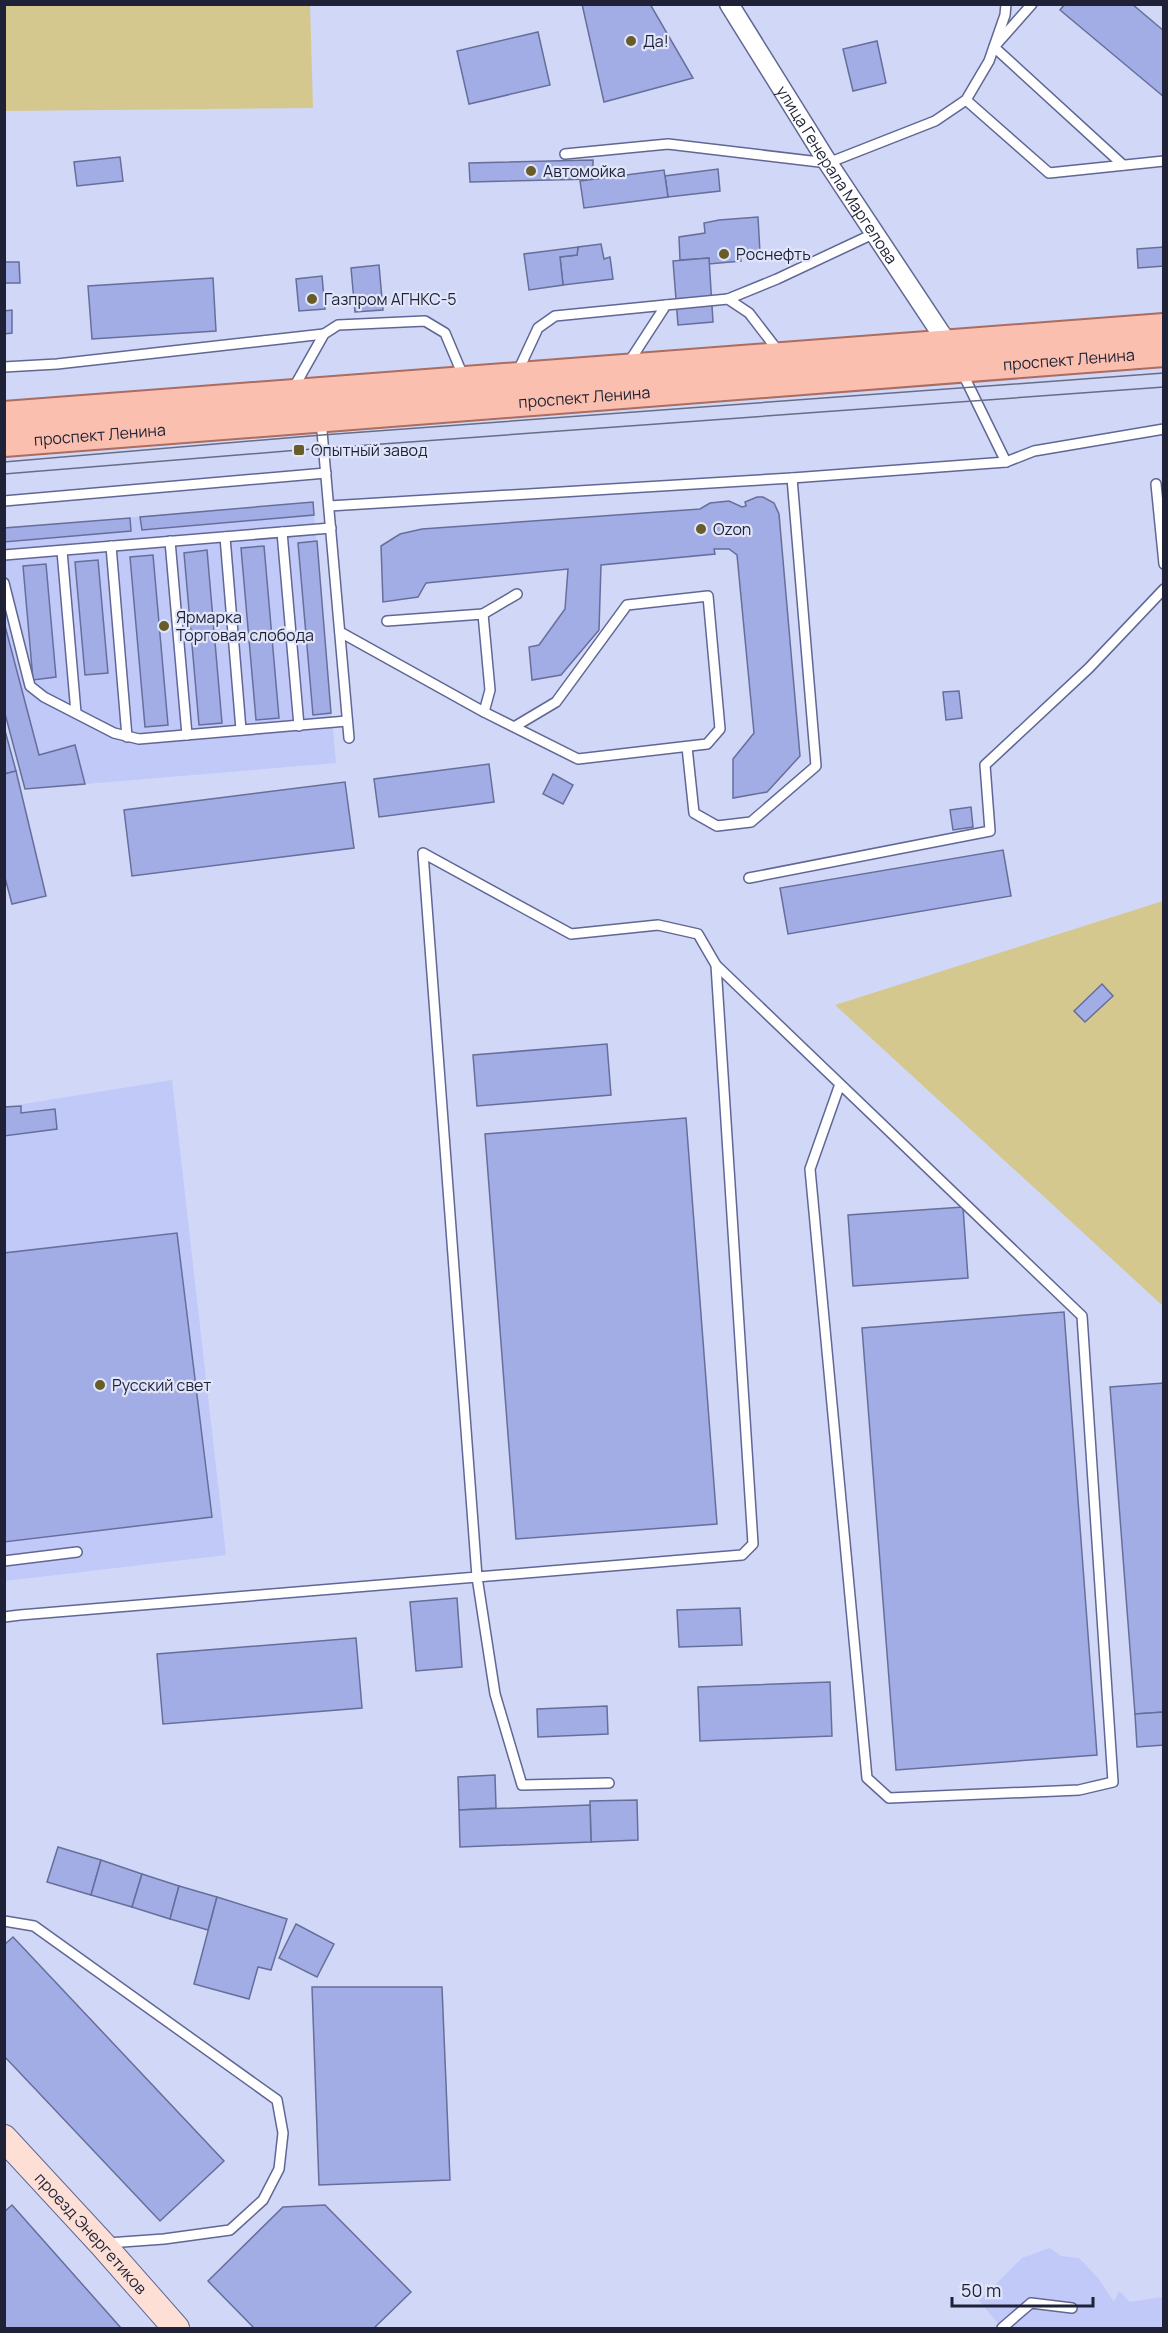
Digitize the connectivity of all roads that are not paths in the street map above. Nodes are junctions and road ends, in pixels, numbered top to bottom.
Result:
1 (729, 4) edge
2 (1006, 4) edge
3 (1032, 4) edge
4 (994, 47) junction
5 (966, 100) junction
6 (565, 154) dead end
7 (1164, 161) edge
8 (828, 163) junction
9 (1123, 165) junction
10 (875, 233) junction
11 (728, 299) junction
12 (666, 305) junction
13 (1164, 327) edge
14 (324, 334) junction
15 (1164, 352) edge
16 (783, 356) junction
17 (954, 356) junction
18 (4, 367) edge
19 (625, 368) junction
20 (515, 377) junction
21 (465, 380) junction
22 (290, 394) junction
23 (320, 404) junction
24 (4, 416) edge
25 (1164, 429) edge
26 (4, 441) edge
27 (1006, 462) junction
28 (326, 473) junction
29 (792, 478) junction
30 (1156, 484) dead end
31 (4, 501) edge
32 (329, 506) junction
33 (331, 528) junction
34 (282, 532) junction
35 (225, 537) junction
36 (170, 541) junction
37 (111, 546) junction
38 (62, 551) junction
39 (4, 555) edge
40 (1164, 564) edge
41 (4, 582) edge
42 (1164, 589) edge
43 (517, 594) dead end
44 (483, 614) junction
45 (387, 621) dead end
46 (340, 633) junction
47 (484, 712) junction
48 (76, 713) junction
49 (347, 721) junction
50 (299, 726) junction
51 (514, 727) junction
52 (241, 730) junction
53 (187, 735) junction
54 (127, 738) junction
55 (349, 738) dead end
56 (687, 747) junction
57 (749, 878) dead end
58 (716, 965) junction
59 (840, 1084) junction
60 (76, 1552) dead end
61 (4, 1561) edge
62 (477, 1577) junction
63 (4, 1617) edge
64 (609, 1783) dead end
65 (4, 1921) edge
66 (4, 2138) edge
67 (102, 2244) junction
68 (1072, 2308) dead end
69 (176, 2328) edge
70 (1002, 2328) edge

1 - 8 street, улица Генерала Маргелова
2 - 4 lane
3 - 4 lane
4 - 5 lane
4 - 9 lane
5 - 8 lane
5 - 9 lane
6 - 8 lane
7 - 9 lane
8 - 10 street, улица Генерала Маргелова
10 - 11 lane
10 - 17 street, улица Генерала Маргелова
11 - 12 lane
11 - 16 lane
12 - 19 lane
12 - 20 lane
13 - 17 main road, проспект Ленина
14 - 18 lane
14 - 21 lane
14 - 22 lane
15 - 17 main road, проспект Ленина
16 - 17 main road, проспект Ленина
16 - 19 main road, проспект Ленина
17 - 23 main road, проспект Ленина
17 - 27 lane
19 - 20 main road, проспект Ленина
20 - 21 main road, проспект Ленина
21 - 23 main road, проспект Ленина
22 - 23 main road, проспект Ленина
22 - 24 main road, проспект Ленина
23 - 26 main road, проспект Ленина
23 - 28 lane
25 - 27 lane
27 - 29 lane
28 - 31 lane
28 - 32 lane
29 - 32 lane
29 - 56 lane
30 - 40 lane
32 - 33 lane
33 - 34 lane
33 - 46 lane
34 - 35 lane
34 - 50 lane
35 - 36 lane
35 - 52 lane
36 - 37 lane
36 - 53 lane
37 - 38 lane
37 - 54 lane
38 - 39 lane
38 - 48 lane
41 - 48 lane
42 - 57 lane
43 - 44 lane
44 - 45 lane
44 - 47 lane
46 - 47 lane
46 - 49 lane
47 - 51 lane
48 - 54 lane
49 - 50 lane
49 - 55 lane
50 - 52 lane
51 - 56 lane
51 - 56 lane
52 - 53 lane
53 - 54 lane
58 - 59 lane
58 - 62 lane
58 - 62 lane
59 - 59 lane
60 - 61 lane
62 - 63 lane
62 - 64 lane
65 - 67 lane
66 - 67 street, проезд Энергетиков
67 - 69 street, проезд Энергетиков
68 - 70 lane

